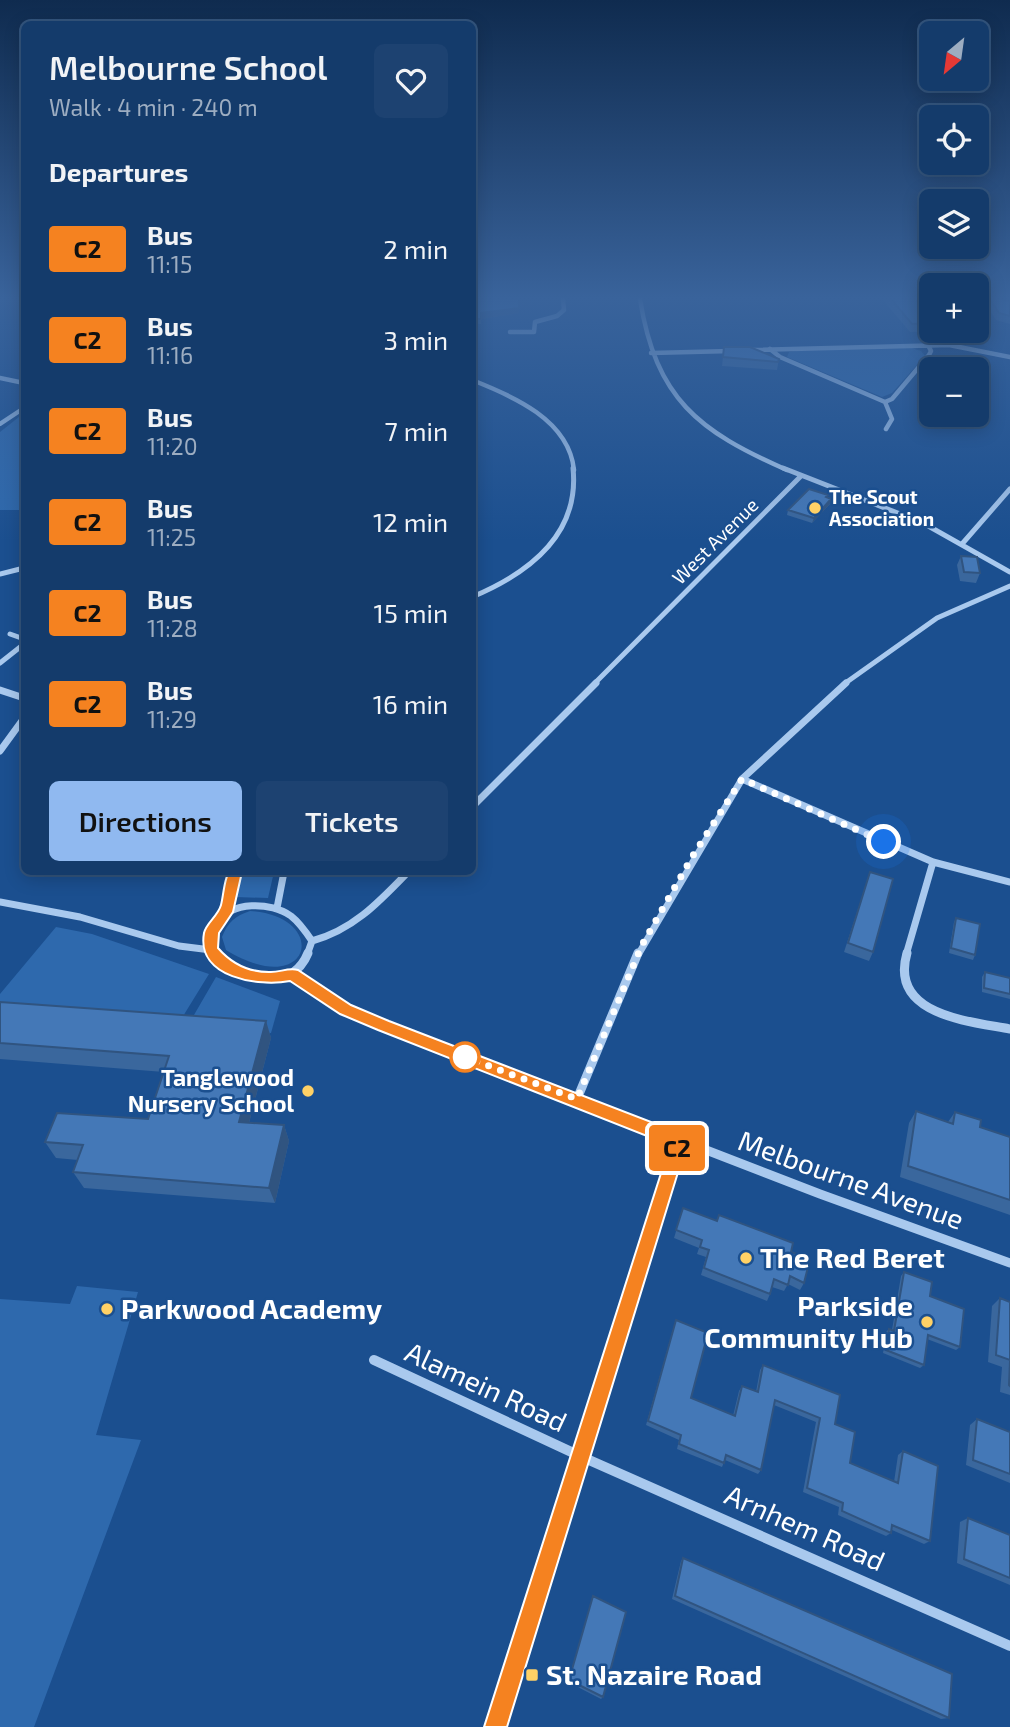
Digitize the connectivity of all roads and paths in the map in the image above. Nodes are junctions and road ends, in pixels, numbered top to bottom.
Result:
1 (664, 380) edge
2 (830, 380) edge
3 (908, 380) edge
4 (476, 381) edge
5 (885, 402) junction
6 (21, 410) edge
7 (0, 424) edge
8 (886, 429) dead end
9 (800, 477) junction
10 (1010, 489) edge
11 (962, 544) junction
12 (21, 569) edge
13 (1010, 572) edge
14 (0, 574) edge
15 (1010, 586) edge
16 (476, 595) edge
17 (10, 634) dead end
18 (21, 640) edge
19 (21, 644) edge
20 (0, 663) edge
21 (0, 690) edge
22 (21, 697) edge
23 (21, 722) edge
24 (0, 751) edge
25 (742, 779) junction
26 (476, 803) edge
27 (933, 862) junction
28 (234, 875) edge
29 (283, 875) edge
30 (405, 875) edge
31 (1010, 882) edge
32 (0, 902) edge
33 (277, 908) junction
34 (226, 912) junction
35 (312, 941) junction
36 (211, 950) junction
37 (292, 974) junction
38 (1010, 1029) edge
39 (577, 1099) junction
40 (680, 1140) junction
41 (1010, 1263) edge
42 (374, 1360) dead end
43 (580, 1456) junction
44 (1010, 1646) edge
45 (496, 1727) edge

1 - 9 street
2 - 5 street
3 - 5 street
4 - 16 street
5 - 8 street
6 - 7 street
9 - 11 street
9 - 26 street, West Avenue
10 - 11 street
11 - 13 street
12 - 14 street
15 - 25 street
17 - 18 street
19 - 20 street
21 - 22 street
23 - 24 street
25 - 27 street
25 - 39 street
27 - 31 street
27 - 38 street
28 - 34 street
29 - 33 street
30 - 35 street
32 - 36 street
33 - 34 street
33 - 35 street
34 - 36 street
35 - 37 street
36 - 37 street
37 - 39 street, Melbourne Avenue
39 - 40 street, Melbourne Avenue
40 - 41 street, Melbourne Avenue
40 - 43 street
42 - 43 street, Alamein Road
43 - 44 street, Arnhem Road
43 - 45 street

